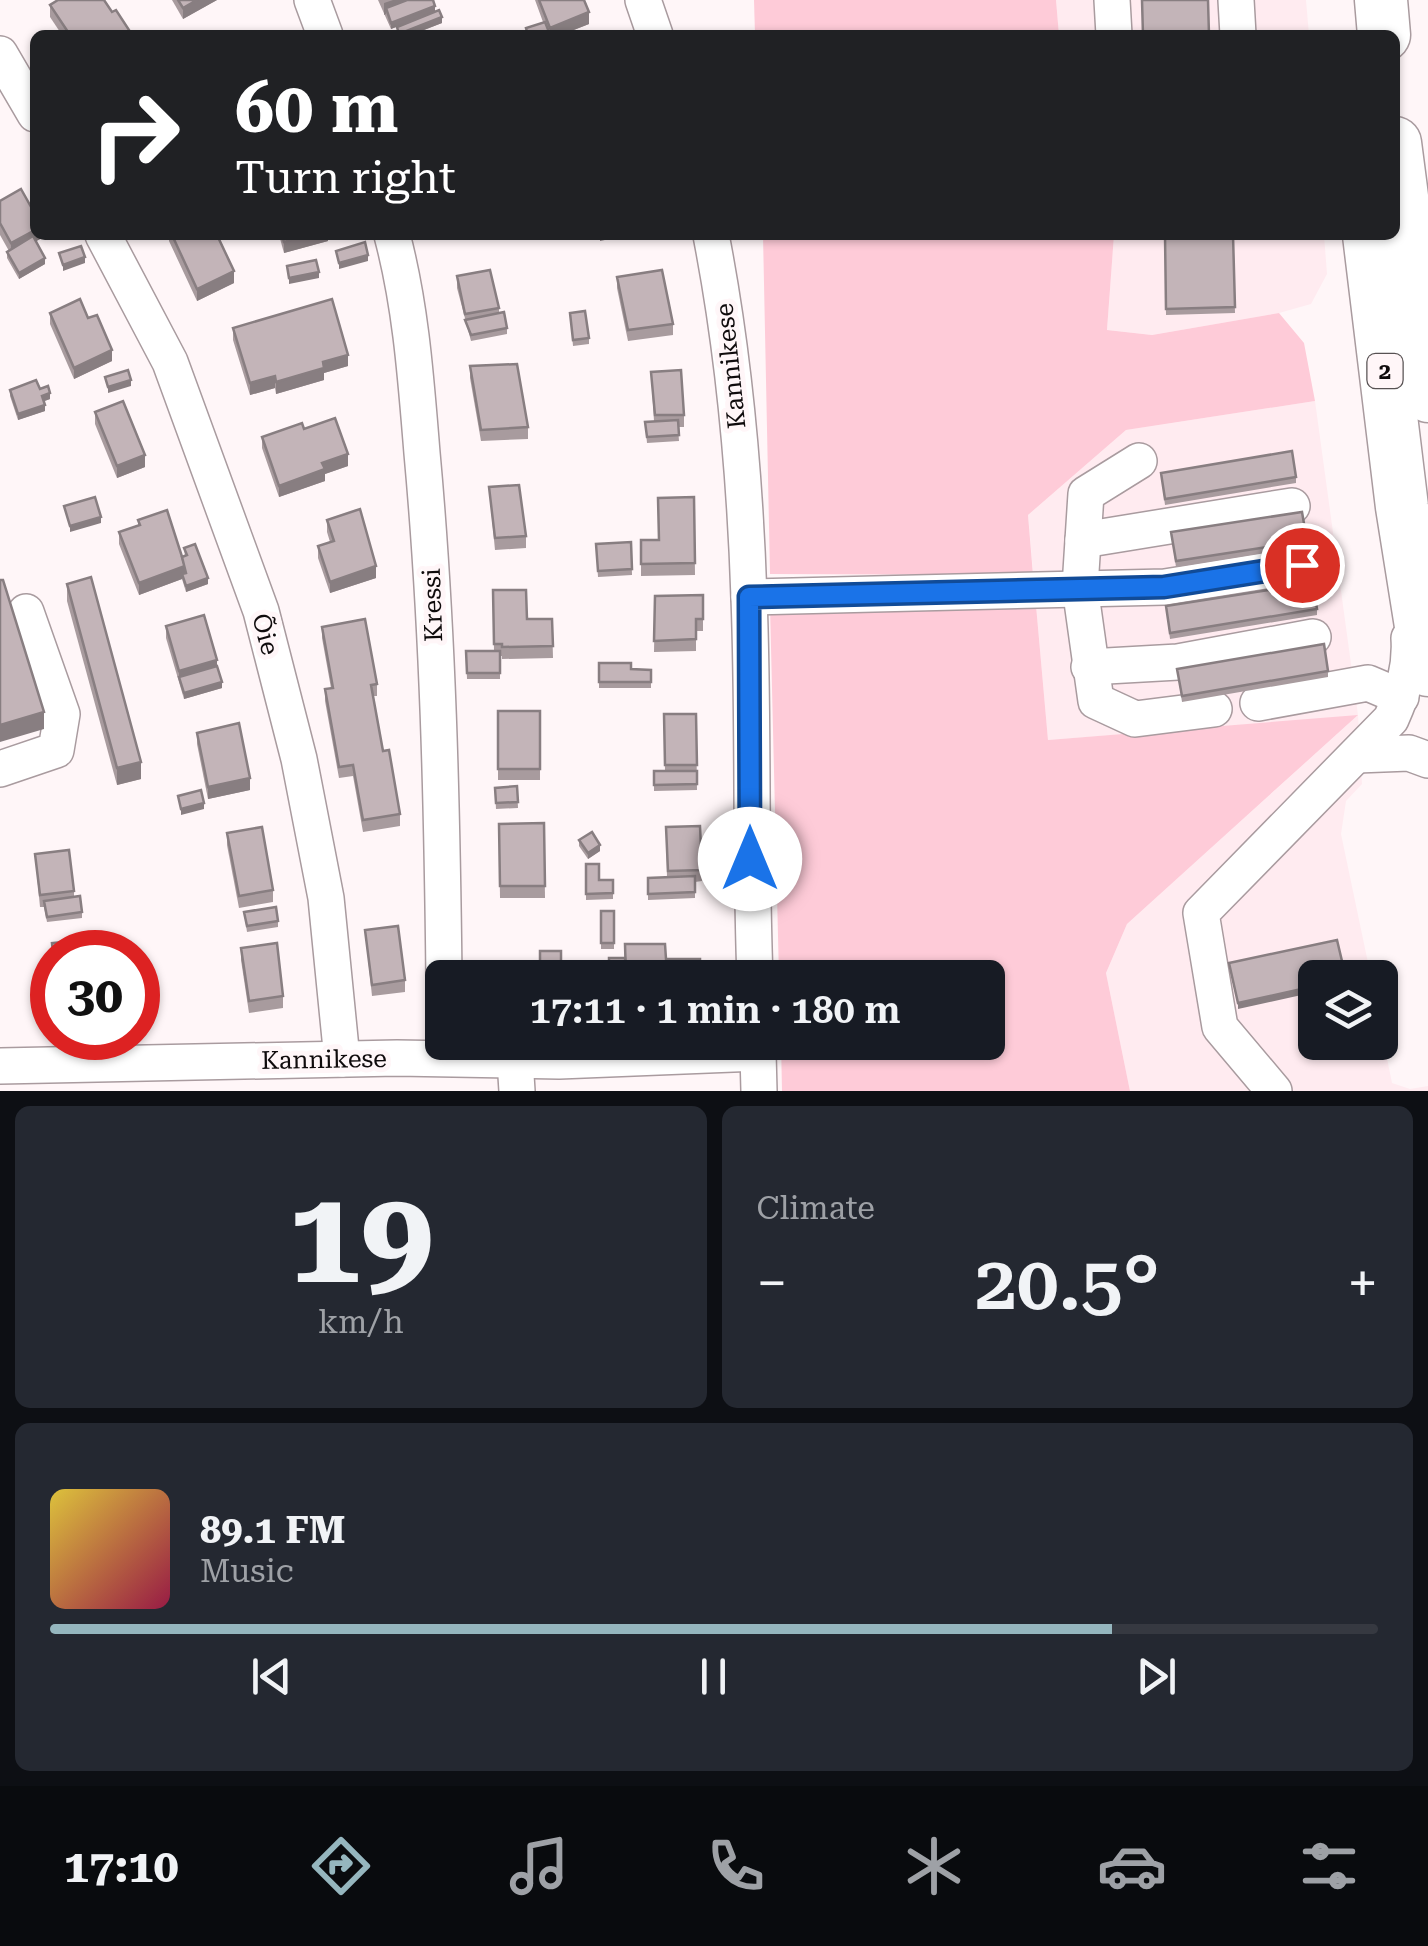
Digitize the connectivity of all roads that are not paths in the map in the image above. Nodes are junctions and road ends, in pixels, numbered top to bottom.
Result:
1 (312, 0) edge
2 (642, 0) edge
3 (1112, 0) edge
4 (1236, 0) edge
5 (1345, 0) edge
6 (1381, 0) edge
7 (324, 30) edge
8 (653, 30) edge
9 (1114, 30) edge
10 (1238, 30) edge
11 (1348, 30) edge
12 (1384, 30) edge
13 (0, 54) edge
14 (30, 105) edge
15 (1400, 181) edge
16 (106, 240) edge
17 (393, 240) edge
18 (713, 240) edge
19 (1370, 240) edge
20 (1428, 396) edge
21 (1138, 461) dead end
22 (1292, 506) dead end
23 (1083, 540) junction
24 (1302, 565) dead end
25 (1080, 587) junction
26 (749, 597) junction
27 (26, 612) dead end
28 (1313, 638) dead end
29 (1088, 667) junction
30 (1414, 684) edge
31 (1258, 703) dead end
32 (1214, 709) dead end
33 (1357, 755) junction
34 (1428, 760) edge
35 (0, 769) edge
36 (443, 960) edge
37 (754, 960) edge
38 (425, 1053) edge
39 (342, 1059) junction
40 (471, 1060) edge
41 (654, 1060) edge
42 (758, 1060) edge
43 (0, 1066) edge
44 (516, 1076) edge
45 (759, 1091) edge
46 (1274, 1091) edge

1 - 7 street
2 - 8 street
3 - 9 street
4 - 10 street
5 - 11 highway
6 - 12 highway
13 - 14 street
15 - 20 highway, 2
16 - 39 street, Õie
17 - 36 street, Kressi
18 - 26 street, Kannikese
19 - 30 highway, 2
21 - 23 street
22 - 23 street
23 - 25 street
24 - 25 street
25 - 26 street
25 - 29 street
26 - 37 street, Kannikese
27 - 35 street
28 - 29 street
29 - 32 street
30 - 31 street
30 - 33 street
33 - 34 street
33 - 46 street
38 - 39 street, Kannikese
39 - 43 street, Kannikese
40 - 44 street, Kannikese
41 - 44 street, Kannikese
42 - 45 street

